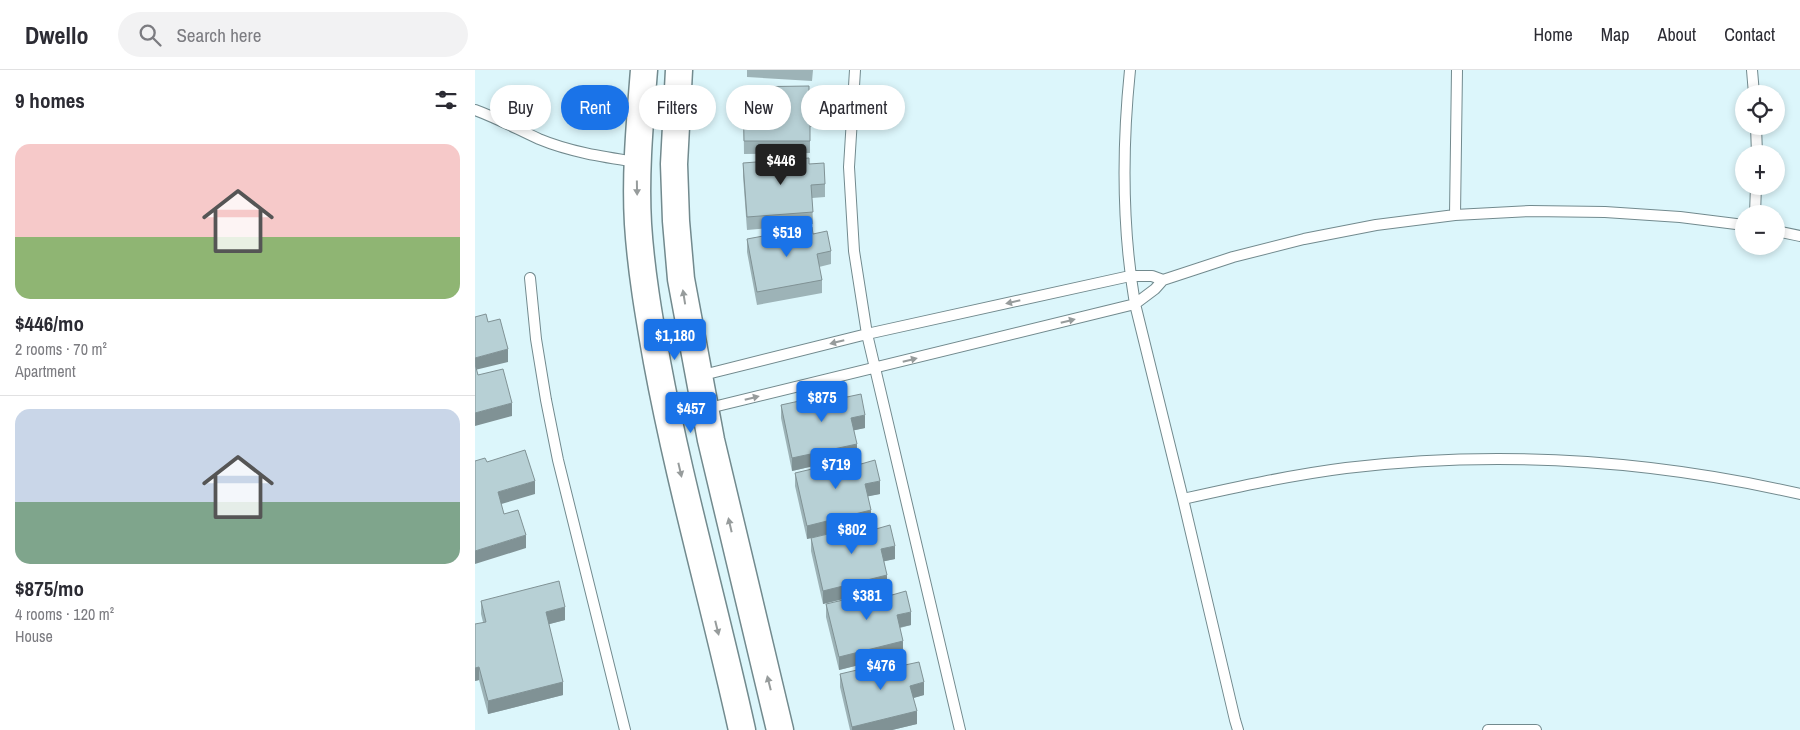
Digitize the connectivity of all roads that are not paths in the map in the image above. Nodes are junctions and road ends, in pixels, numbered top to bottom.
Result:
1 (644, 70) edge
2 (679, 70) edge
3 (855, 70) edge
4 (1130, 70) edge
5 (1457, 70) edge
6 (1752, 70) edge
7 (1753, 85) edge
8 (475, 110) edge
9 (637, 162) junction
10 (1455, 215) junction
11 (1735, 224) edge
12 (1785, 233) edge
13 (1800, 236) edge
14 (1130, 276) junction
15 (530, 278) dead end
16 (1163, 280) junction
17 (1135, 304) junction
18 (867, 334) junction
19 (875, 368) junction
20 (698, 376) junction
21 (661, 386) junction
22 (705, 409) junction
23 (668, 418) junction
24 (1800, 494) edge
25 (1183, 499) junction
26 (625, 730) edge
27 (742, 730) edge
28 (780, 730) edge
29 (960, 730) edge
30 (1239, 730) edge
31 (1488, 730) edge
32 (1537, 730) edge

1 - 9 street
20 -> 2 street
3 - 18 lane
4 - 14 lane
5 - 10 lane
6 - 7 lane
8 - 9 lane
9 -> 21 street
10 - 11 lane
10 - 16 lane
12 - 13 lane
14 - 16 lane
14 - 17 lane
14 -> 18 lane
15 - 26 lane
16 - 17 lane
19 -> 17 lane
17 - 25 lane
18 - 19 lane
18 -> 20 lane
22 -> 19 lane
19 - 29 lane
20 - 21 street
20 - 22 street
21 - 23 street
22 - 23 street
28 -> 22 street
23 -> 27 street
24 - 25 lane
25 - 30 lane
31 - 32 lane

